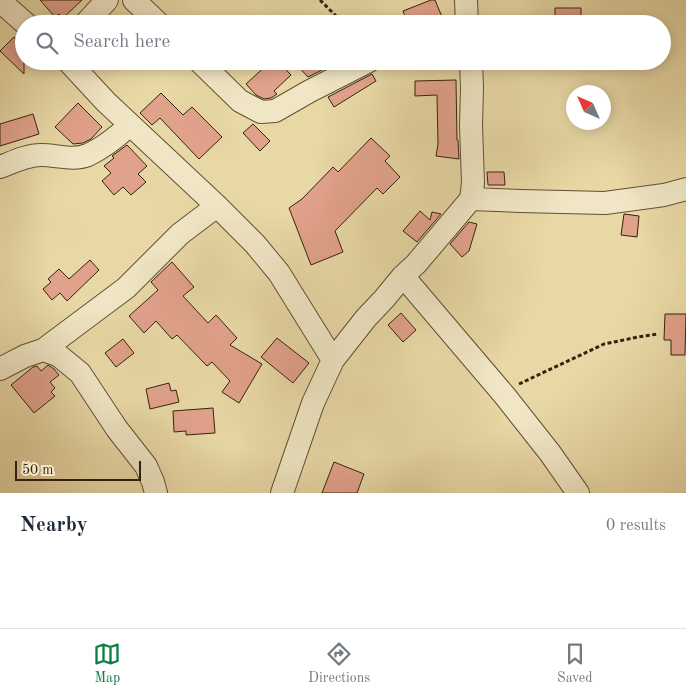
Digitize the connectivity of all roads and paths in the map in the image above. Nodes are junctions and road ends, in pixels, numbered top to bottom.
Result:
1 (108, 0) edge
2 (134, 0) edge
3 (320, 0) edge
4 (0, 1) edge
5 (16, 15) edge
6 (94, 15) edge
7 (150, 15) edge
8 (335, 15) edge
9 (76, 70) edge
10 (208, 70) edge
11 (351, 70) edge
12 (471, 70) edge
13 (130, 125) junction
14 (0, 168) edge
15 (686, 189) edge
16 (471, 199) junction
17 (217, 206) junction
18 (403, 276) junction
19 (658, 334) dead end
20 (43, 350) junction
21 (333, 360) junction
22 (0, 368) edge
23 (505, 396) junction
24 (156, 493) edge
25 (282, 493) edge
26 (578, 493) edge

1 - 6 street
2 - 7 street
3 - 8 path
4 - 5 street
9 - 13 street
10 - 11 street
12 - 16 street
13 - 14 street
13 - 17 street
15 - 16 street
16 - 18 street
17 - 20 street
17 - 21 street
18 - 21 street
18 - 23 street
19 - 23 path
20 - 22 street
20 - 24 street
21 - 25 street
23 - 26 street

